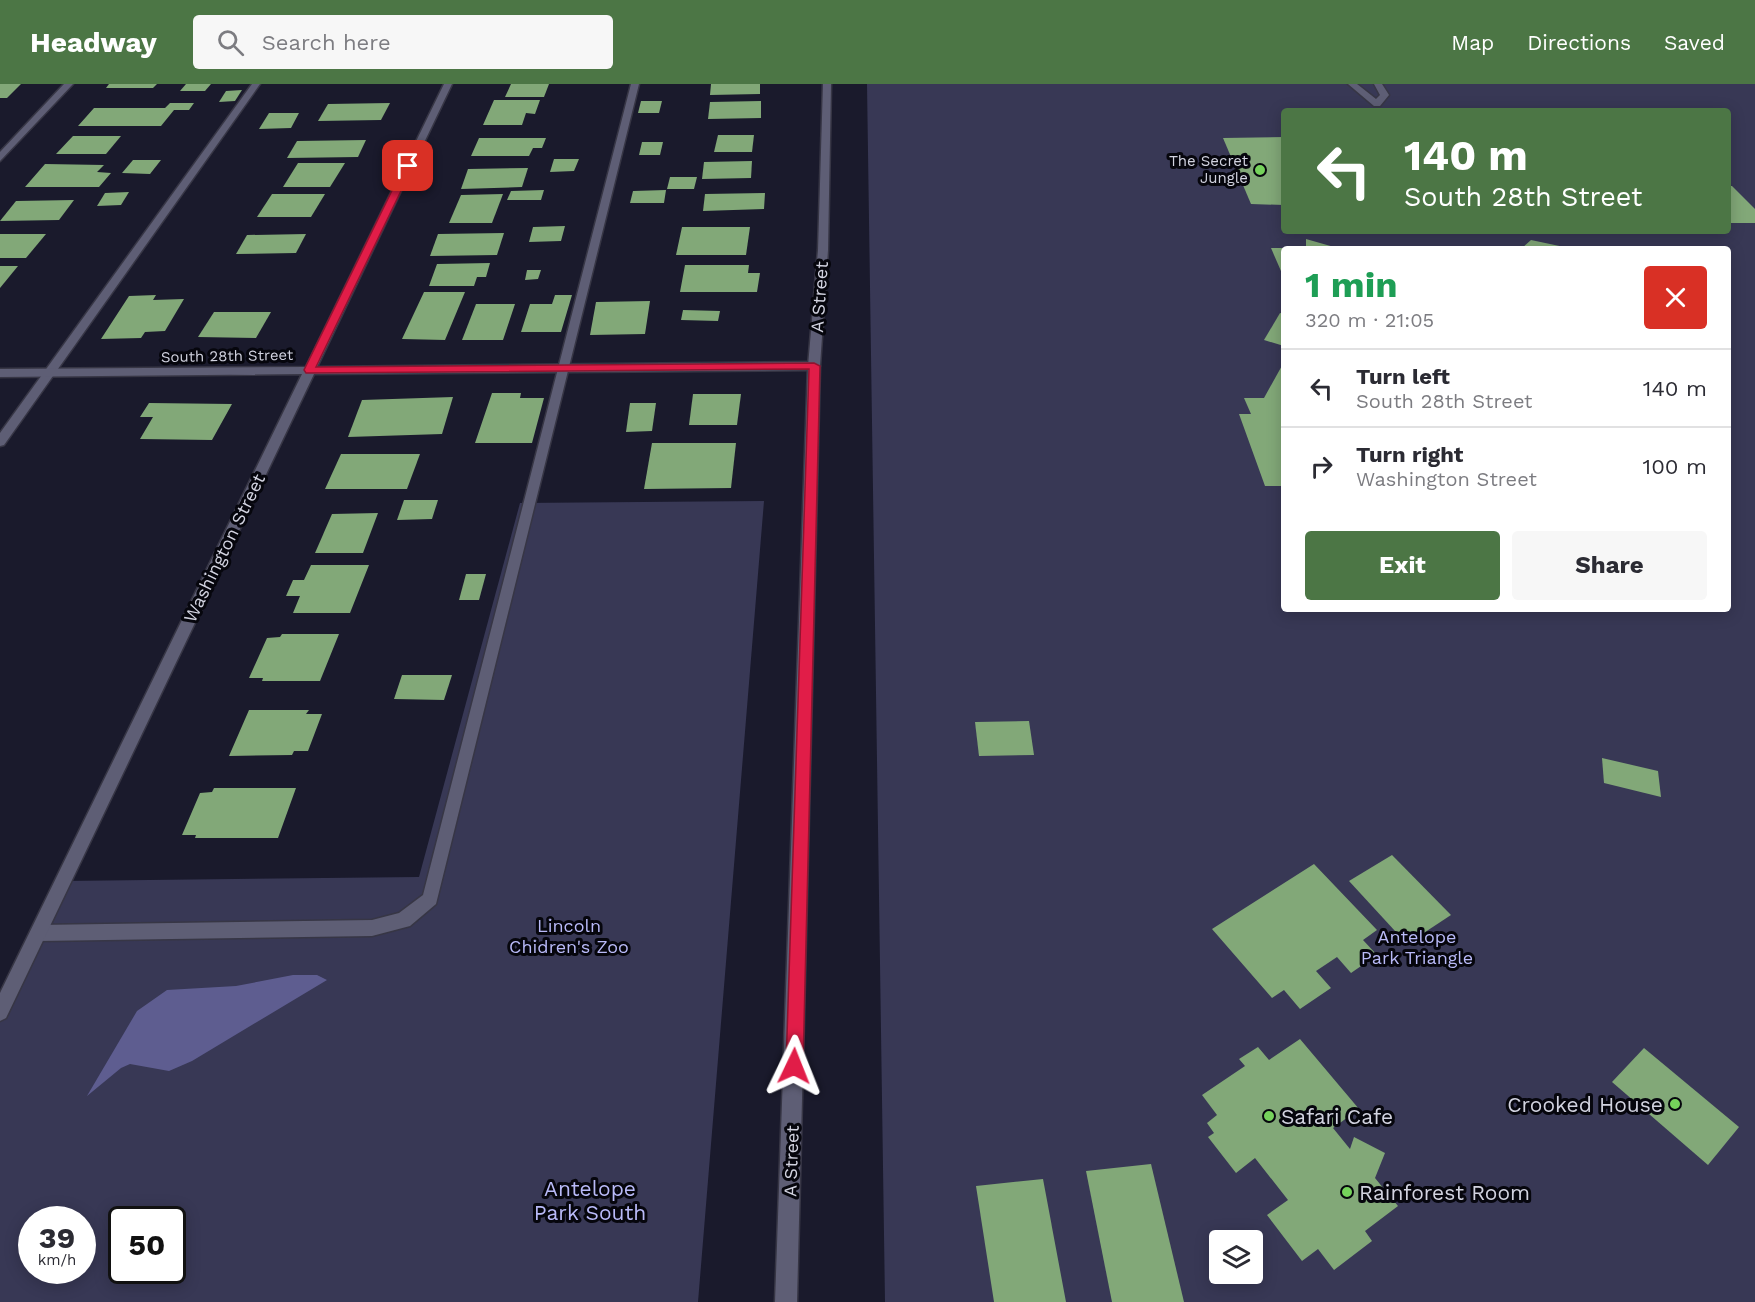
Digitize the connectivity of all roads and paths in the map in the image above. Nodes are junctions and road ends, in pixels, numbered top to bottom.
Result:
1 (69, 84) edge
2 (256, 84) edge
3 (448, 84) edge
4 (635, 84) edge
5 (827, 84) edge
6 (1352, 84) edge
7 (1378, 84) edge
8 (0, 158) edge
9 (814, 366) junction
10 (565, 369) junction
11 (309, 370) junction
12 (0, 373) edge
13 (49, 373) junction
14 (0, 442) edge
15 (39, 933) junction
16 (0, 1012) edge
17 (786, 1302) edge

1 - 8 street
2 - 13 street
3 - 11 street, Washington Street
4 - 10 street
5 - 9 street, A Street
6 - 7 street
9 - 10 street, South 28th Street
9 - 17 street, A Street
10 - 11 street, South 28th Street
10 - 15 street
11 - 13 street, South 28th Street
11 - 15 street, Washington Street
12 - 13 street, South 28th Street
13 - 14 street
15 - 16 street, Washington Street

